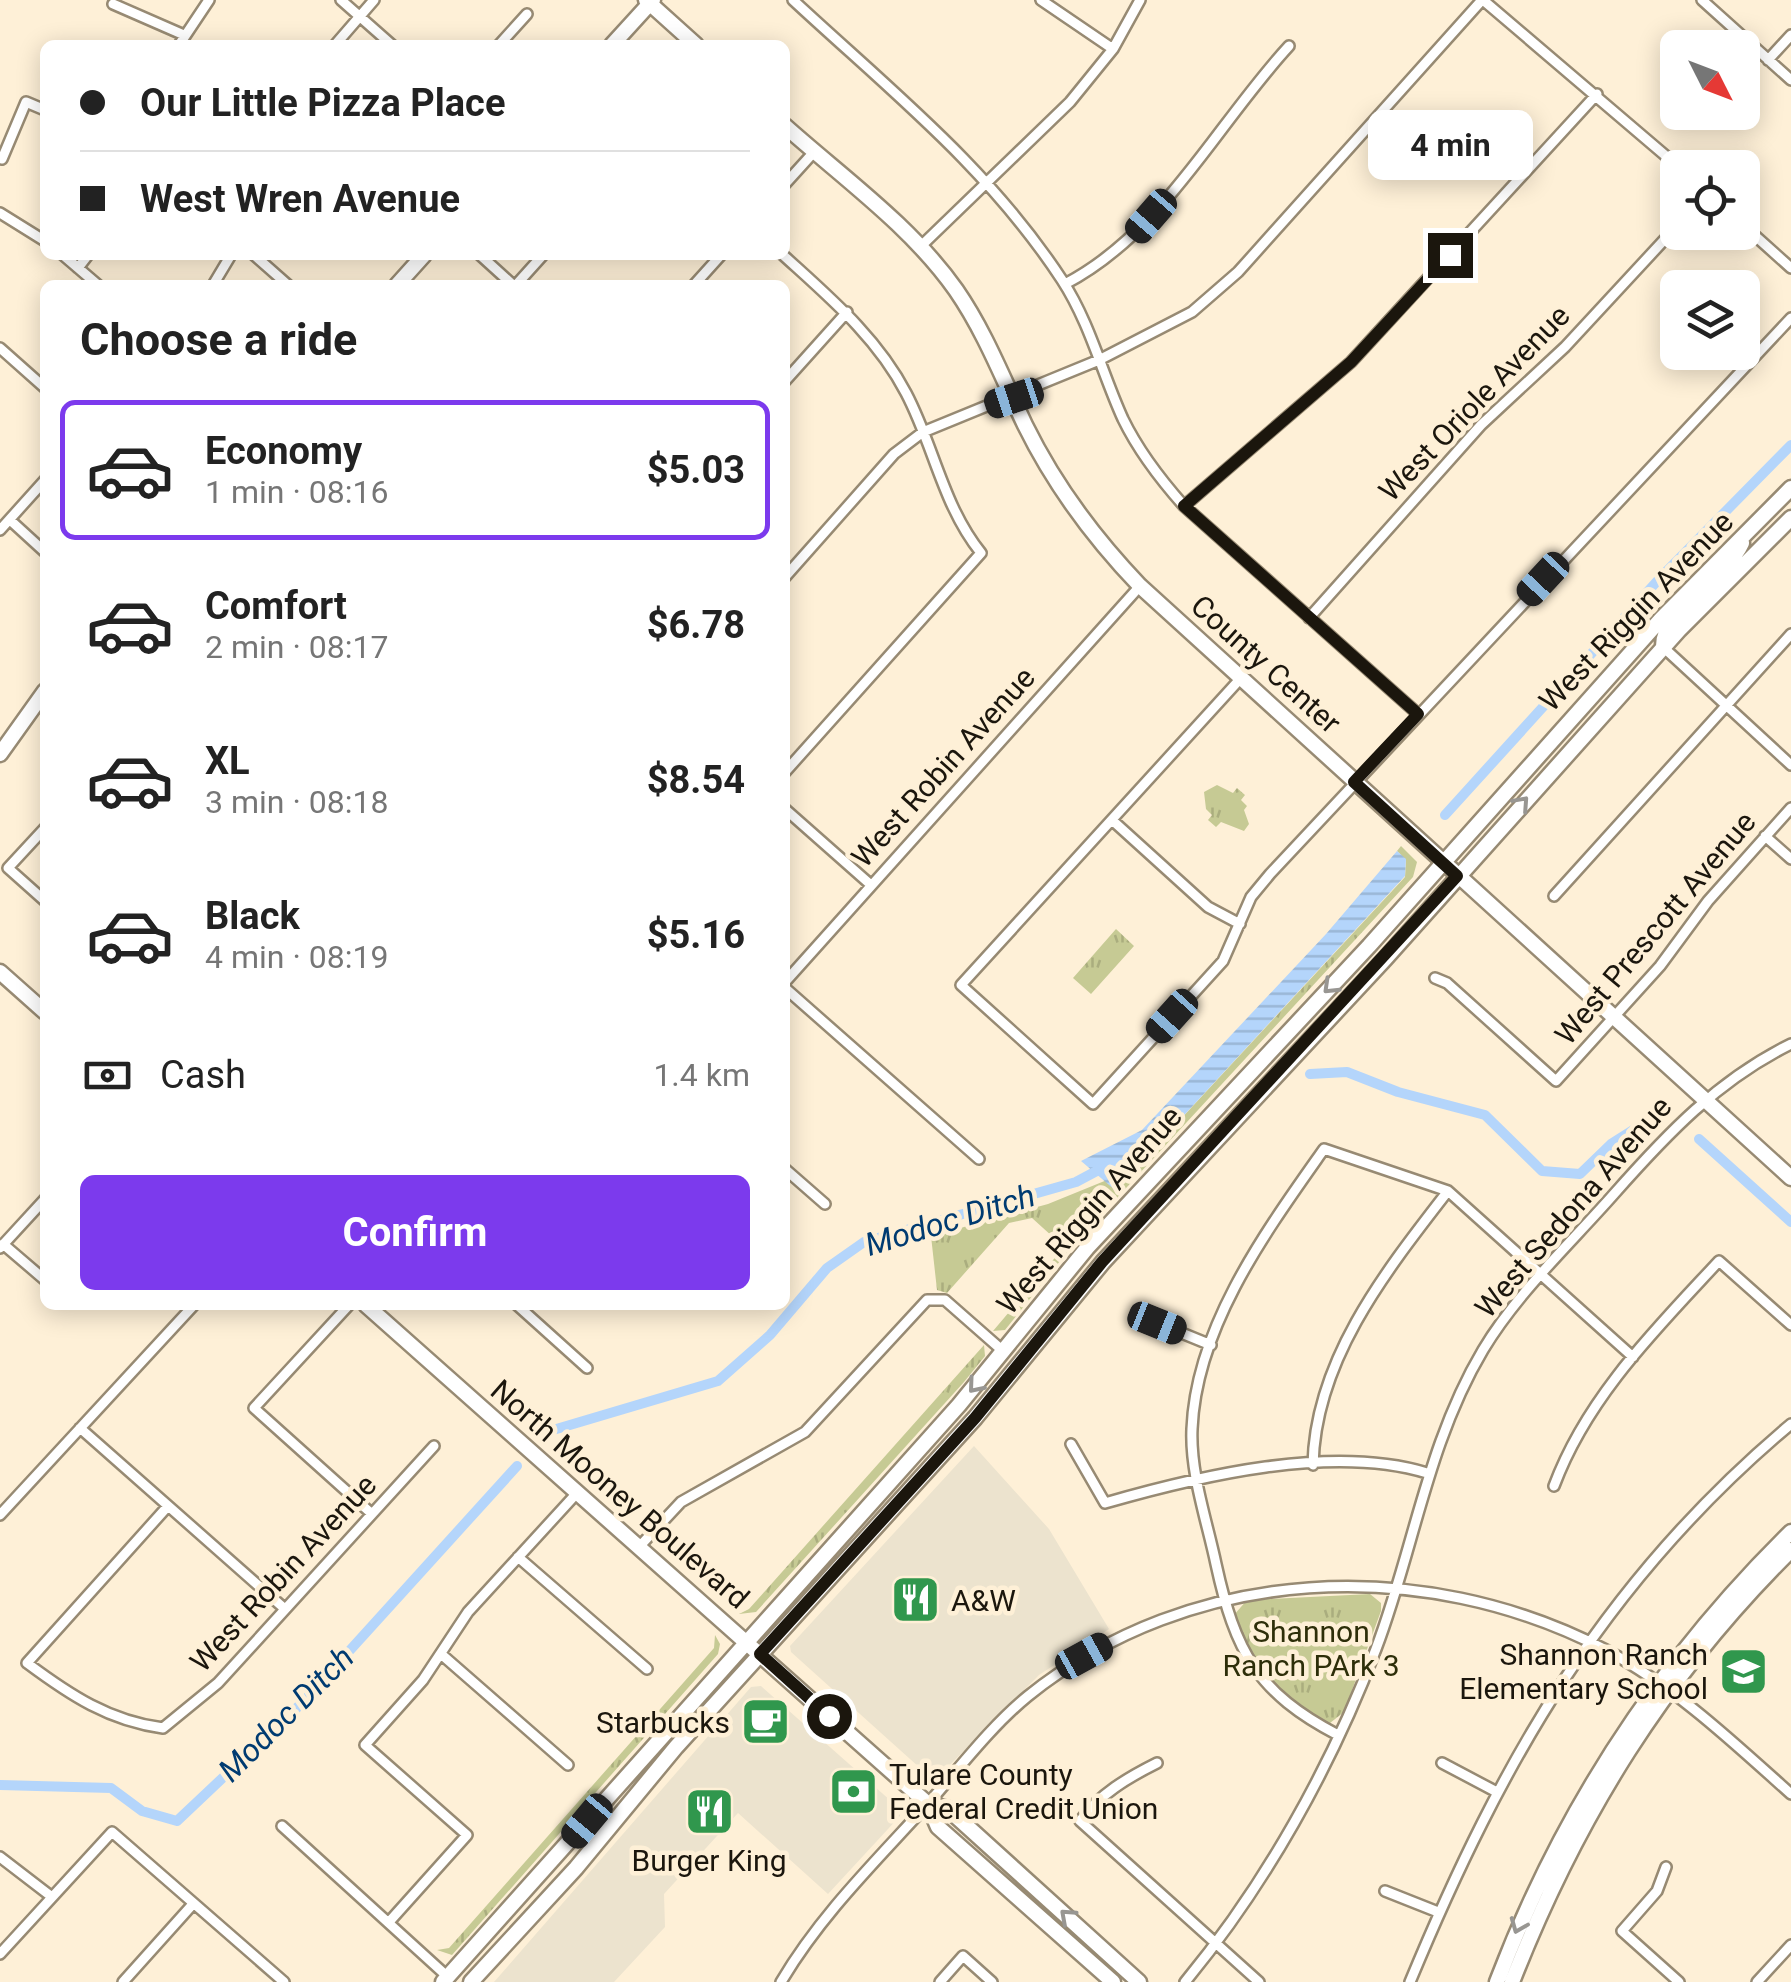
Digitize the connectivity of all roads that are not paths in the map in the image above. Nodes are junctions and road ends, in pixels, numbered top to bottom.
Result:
1 (209, 0) edge
2 (341, 0) edge
3 (374, 0) edge
4 (794, 0) edge
5 (1041, 0) edge
6 (1140, 0) edge
7 (1482, 0) edge
8 (1702, 0) edge
9 (650, 1) edge
10 (113, 4) dead end
11 (527, 14) dead end
12 (360, 16) junction
13 (1791, 34) edge
14 (181, 40) edge
15 (339, 40) edge
16 (386, 40) edge
17 (504, 40) edge
18 (616, 40) edge
19 (691, 40) edge
20 (1289, 46) dead end
21 (1113, 49) junction
22 (1768, 60) junction
23 (1791, 80) edge
24 (1597, 94) junction
25 (40, 108) edge
26 (790, 130) edge
27 (1660, 150) edge
28 (814, 152) junction
29 (2, 159) edge
30 (790, 178) edge
31 (988, 180) junction
32 (0, 213) edge
33 (40, 238) edge
34 (1760, 240) edge
35 (1660, 244) edge
36 (919, 248) junction
37 (68, 260) edge
38 (84, 260) edge
39 (260, 260) edge
40 (419, 260) edge
41 (486, 260) edge
42 (538, 260) edge
43 (716, 260) edge
44 (789, 260) edge
45 (78, 268) junction
46 (1791, 268) edge
47 (92, 280) edge
48 (282, 280) edge
49 (401, 280) edge
50 (509, 280) edge
51 (520, 280) edge
52 (698, 280) edge
53 (1065, 284) junction
54 (846, 312) junction
55 (1791, 318) edge
56 (2, 353) edge
57 (1100, 360) junction
58 (790, 375) edge
59 (40, 384) edge
60 (1014, 398) junction
61 (922, 432) junction
62 (40, 486) edge
63 (1791, 488) edge
64 (1184, 506) junction
65 (1791, 518) edge
66 (10, 520) junction
67 (0, 530) edge
68 (1744, 537) junction
69 (40, 547) edge
70 (790, 571) edge
71 (1140, 586) junction
72 (1308, 618) junction
73 (1791, 634) edge
74 (1663, 647) junction
75 (1242, 678) junction
76 (40, 697) edge
77 (1726, 705) junction
78 (1418, 714) junction
79 (0, 754) edge
80 (1791, 764) edge
81 (790, 766) edge
82 (1354, 782) junction
83 (1791, 808) edge
84 (790, 813) edge
85 (1112, 820) junction
86 (40, 833) edge
87 (1766, 836) junction
88 (1791, 859) edge
89 (1441, 862) junction
90 (1457, 876) junction
91 (871, 886) junction
92 (1554, 896) dead end
93 (40, 897) edge
94 (1240, 924) junction
95 (0, 972) edge
96 (1435, 978) dead end
97 (790, 979) edge
98 (790, 990) edge
99 (40, 1008) edge
100 (1614, 1018) junction
101 (1791, 1044) edge
102 (1704, 1099) junction
103 (979, 1160) dead end
104 (790, 1173) edge
105 (1791, 1178) edge
106 (1448, 1191) junction
107 (40, 1204) edge
108 (825, 1204) dead end
109 (2, 1246) edge
110 (40, 1276) edge
111 (1542, 1276) junction
112 (189, 1310) edge
113 (344, 1310) edge
114 (372, 1310) edge
115 (522, 1310) edge
116 (1157, 1323) dead end
117 (1791, 1326) edge
118 (1211, 1345) junction
119 (1004, 1351) junction
120 (1633, 1357) junction
121 (588, 1368) dead end
122 (1791, 1424) edge
123 (80, 1428) junction
124 (1070, 1444) dead end
125 (434, 1446) dead end
126 (1312, 1465) junction
127 (1428, 1472) junction
128 (1198, 1479) junction
129 (1554, 1486) dead end
130 (576, 1494) junction
131 (168, 1506) junction
132 (372, 1514) junction
133 (0, 1516) edge
134 (1791, 1532) edge
135 (639, 1547) junction
136 (1791, 1550) edge
137 (518, 1557) junction
138 (1396, 1589) junction
139 (1224, 1599) junction
140 (284, 1610) junction
141 (746, 1641) junction
142 (1588, 1642) junction
143 (441, 1654) junction
144 (760, 1654) junction
145 (647, 1669) dead end
146 (1664, 1686) junction
147 (1338, 1735) junction
148 (1157, 1763) dead end
149 (1442, 1764) dead end
150 (568, 1765) dead end
151 (1495, 1791) junction
152 (1791, 1794) edge
153 (928, 1804) junction
154 (282, 1826) dead end
155 (0, 1857) edge
156 (1666, 1867) dead end
157 (1384, 1891) dead end
158 (52, 1897) junction
159 (193, 1904) junction
160 (1438, 1912) junction
161 (503, 1918) junction
162 (389, 1922) junction
163 (1215, 1943) junction
164 (1791, 1945) edge
165 (0, 1954) edge
166 (475, 1978) edge
167 (447, 1980) edge
168 (281, 1981) edge
169 (123, 1982) edge
170 (781, 1982) edge
171 (940, 1982) edge
172 (992, 1982) edge
173 (1113, 1982) edge
174 (1138, 1982) edge
175 (1185, 1982) edge
176 (1258, 1982) edge
177 (1410, 1982) edge
178 (1496, 1982) edge
179 (1512, 1982) edge
180 (1679, 1982) edge
181 (1758, 1982) edge

1 - 14 street
2 - 12 street
3 - 12 street
4 - 31 street
5 - 21 street
6 - 21 street
7 - 24 street
7 - 57 street
8 - 22 street
9 - 18 main road
9 - 19 main road
10 - 14 street
11 - 17 street
12 - 15 street
12 - 16 street
13 - 22 street
20 - 53 street
21 - 31 street
22 - 23 street
24 - 27 street
24 - 64 street
25 - 29 street
26 - 28 main road, County Center
28 - 30 street
28 - 36 main road, County Center
31 - 36 street
31 - 53 street
32 - 33 street
34 - 46 street
35 - 72 street, West Oriole Avenue
36 - 60 main road, County Center
37 - 45 street
38 - 45 street
39 - 48 street
40 - 49 main road
41 - 50 street
42 - 51 street
43 - 52 street
44 - 54 street
45 - 47 street
53 - 57 street
54 - 58 street
54 - 61 street
55 - 78 street
56 - 59 street
57 - 60 street
57 - 64 street
60 - 61 street
60 - 71 main road, County Center
61 - 70 street
61 - 81 street
62 - 66 street
63 - 68 main road, West Riggin Avenue
64 - 72 street
65 - 74 main road, West Riggin Avenue
66 - 67 street
66 - 69 street
68 - 74 main road
68 - 89 main road, West Riggin Avenue
71 - 75 main road, County Center
71 - 91 street, West Robin Avenue
72 - 78 street
73 - 77 street
74 - 77 street
90 -> 74 main road, West Riggin Avenue
75 - 82 main road, County Center
75 - 85 street
76 - 79 main road
77 - 80 street
77 - 92 street
78 - 82 street
82 - 89 main road, County Center
82 - 94 street
83 - 87 street, West Prescott Avenue
84 - 91 street
85 - 94 street
85 - 94 street
86 - 93 street
87 - 88 street
87 - 100 street, West Prescott Avenue
89 - 90 main road, County Center
89 -> 119 main road, West Riggin Avenue
90 - 100 main road, County Center
90 - 144 main road, West Riggin Avenue
91 - 97 street, West Robin Avenue
95 - 99 main road
96 - 100 street, West Prescott Avenue
98 - 103 street
100 - 102 main road, County Center
101 - 102 street, West Sedona Avenue
102 - 105 main road, County Center
102 - 111 street, West Sedona Avenue
104 - 108 street
106 - 111 street
106 - 118 street
106 - 126 street
107 - 109 street
109 - 110 street
111 - 120 street
111 - 127 street, West Sedona Avenue
112 - 123 street
113 - 132 street
114 - 130 main road, North Mooney Boulevard
115 - 121 street
116 - 118 street
117 - 120 street
118 - 128 street
119 - 135 street
119 -> 141 main road, West Riggin Avenue
120 - 129 street
122 - 142 street
123 - 131 street
123 - 133 street
124 - 128 street
125 - 132 street, West Robin Avenue
126 - 127 street
126 - 128 street
127 - 138 street, West Sedona Avenue
128 - 139 street
130 - 135 main road, North Mooney Boulevard
130 - 137 street
131 - 140 street
131 - 140 street, West Robin Avenue
132 - 140 street, West Robin Avenue
134 - 146 main road
135 - 141 main road, North Mooney Boulevard
136 - 146 main road
137 - 143 street
137 - 145 street
138 - 139 street
138 - 142 street
138 - 147 street, West Sedona Avenue
139 - 147 street
139 - 153 street
141 - 144 main road, North Mooney Boulevard
141 - 161 main road, West Riggin Avenue
142 - 146 street
142 - 151 street
143 - 150 street
143 - 162 street
144 - 153 main road, North Mooney Boulevard
144 - 166 main road, West Riggin Avenue
146 - 152 street
146 -> 178 main road
146 - 179 main road
147 - 163 street, West Sedona Avenue
148 - 163 street
149 - 151 street
151 - 160 street
153 - 170 street
153 - 173 main road, North Mooney Boulevard
174 -> 153 main road, North Mooney Boulevard
154 - 162 street
155 - 158 street
156 - 180 street
157 - 160 street
158 - 159 street
158 - 165 street
159 - 168 street
159 - 169 street
160 - 177 street
161 - 166 main road
161 - 167 main road, West Riggin Avenue
162 - 167 street
163 - 175 street, West Sedona Avenue
163 - 176 street
164 - 181 street
171 - 172 street

